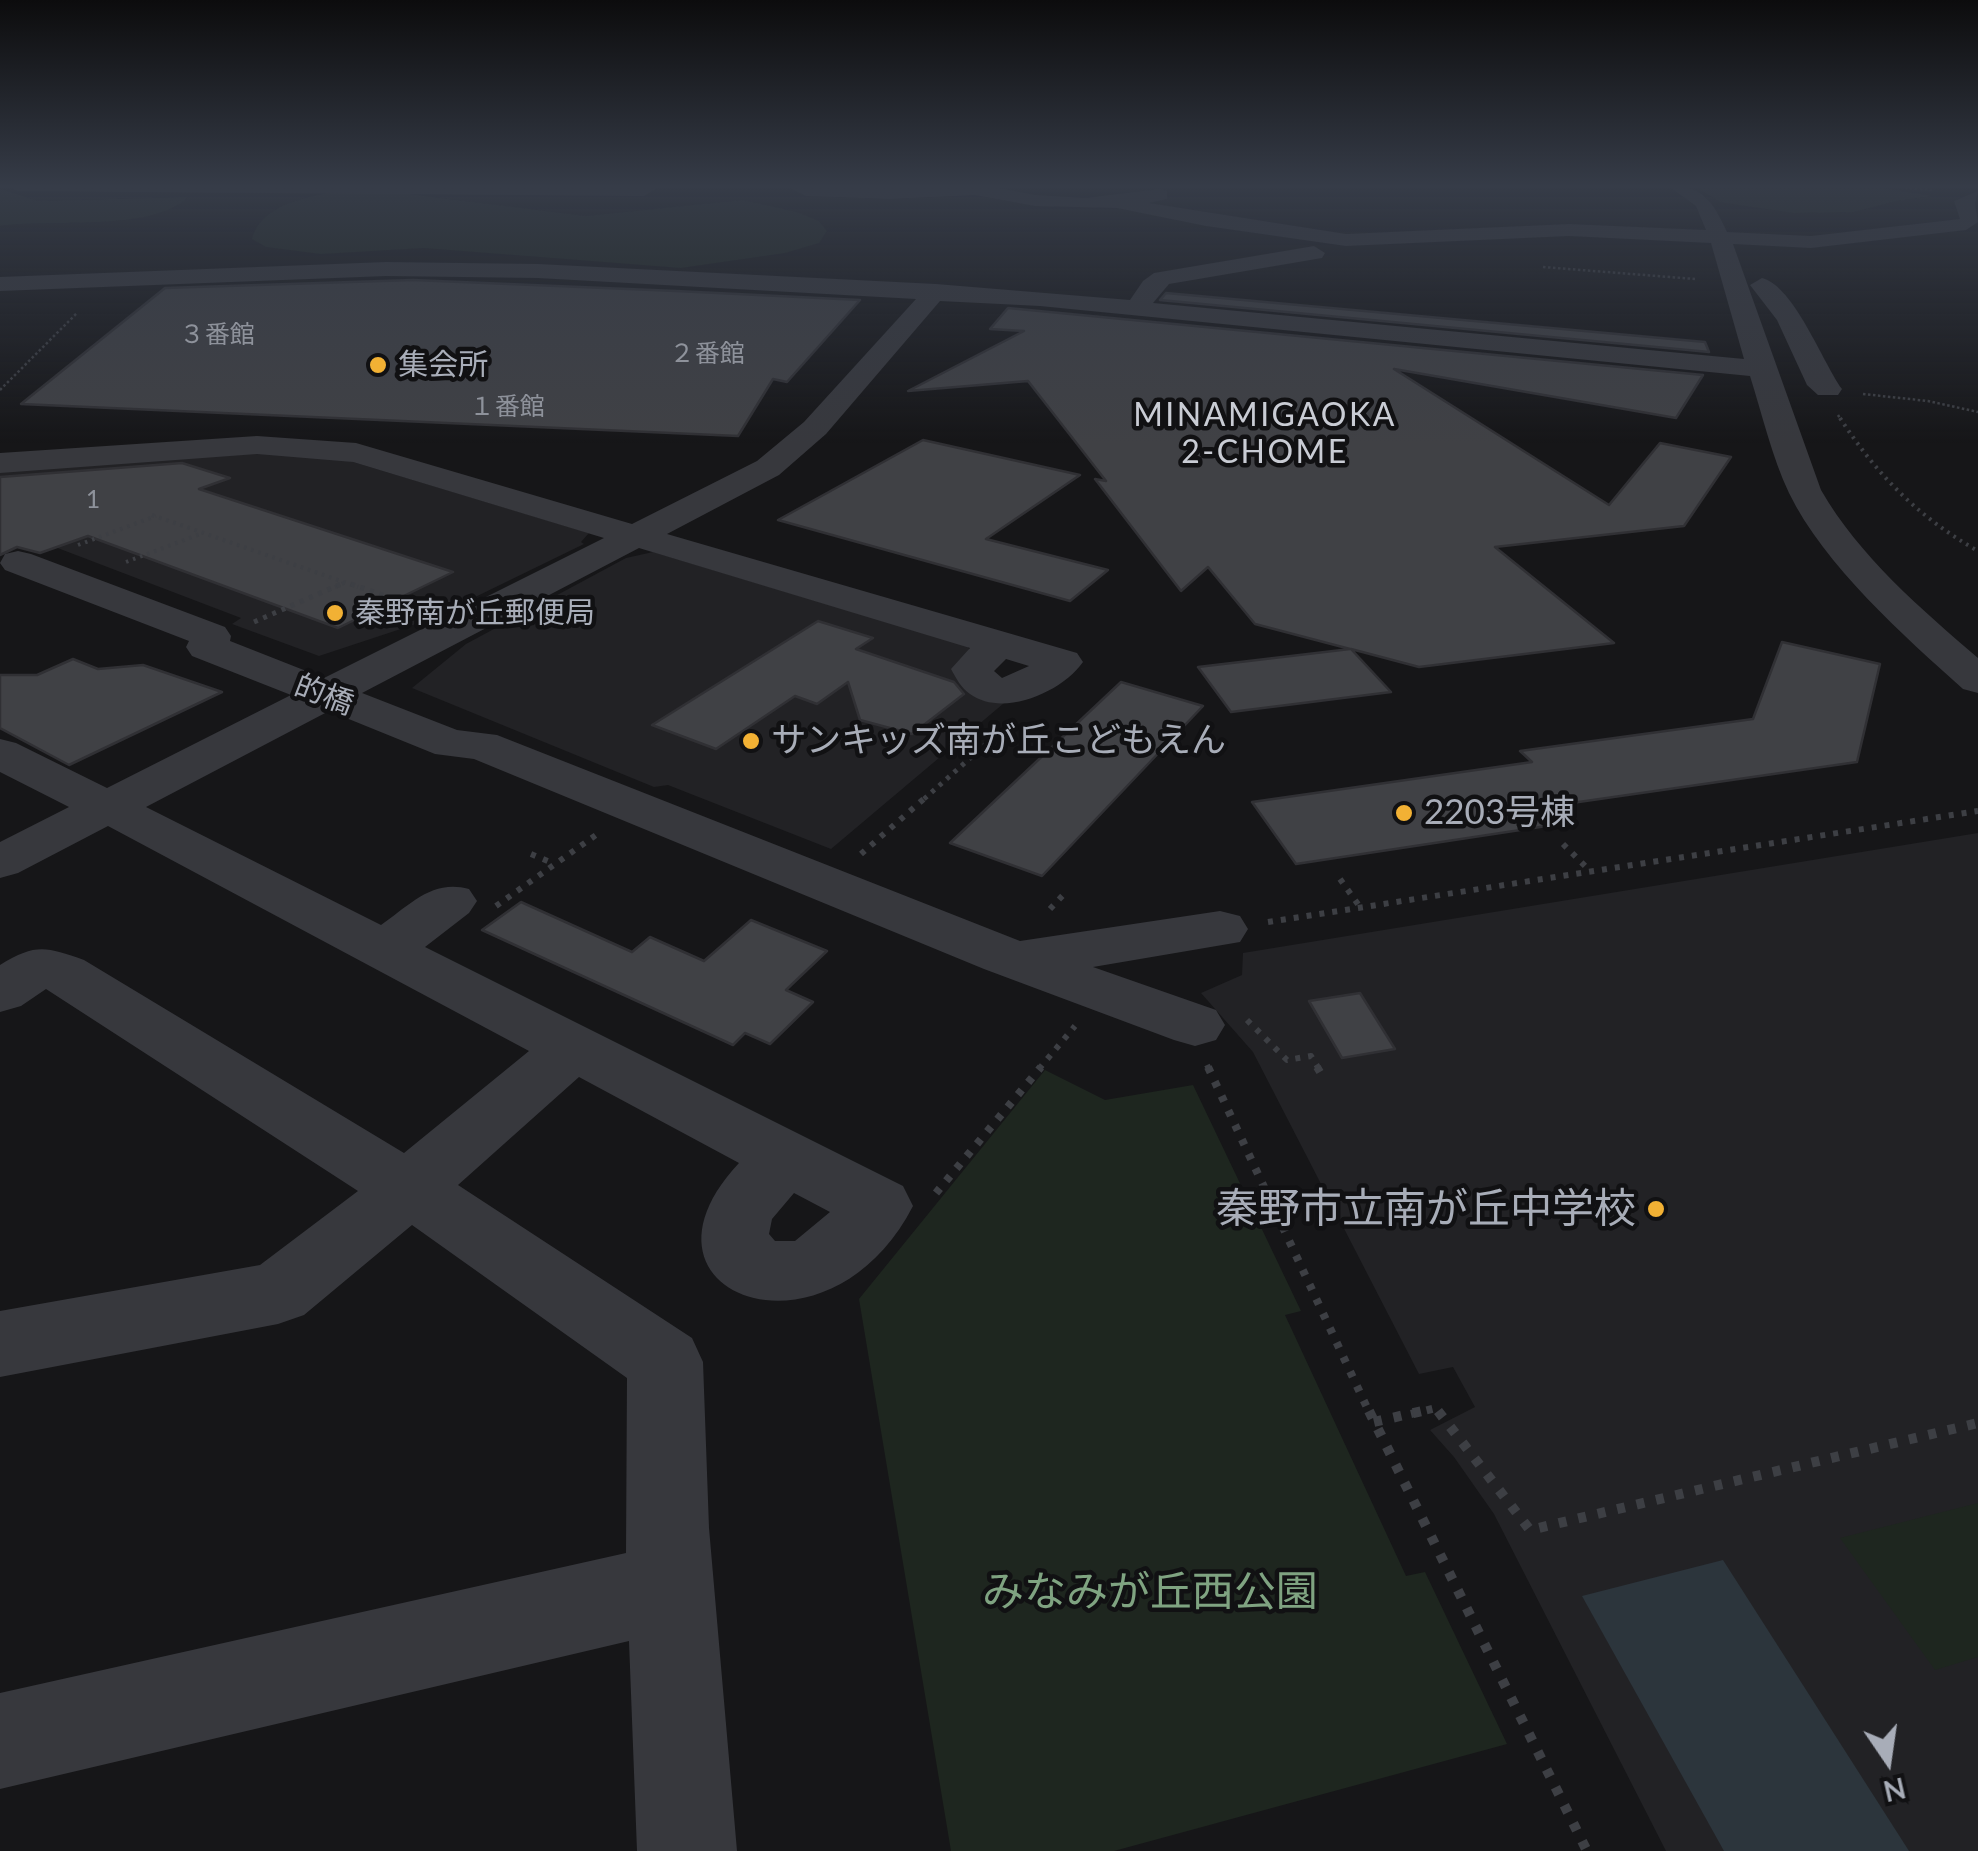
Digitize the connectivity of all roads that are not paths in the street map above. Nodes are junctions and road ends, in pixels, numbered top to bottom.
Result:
1 (395, 271) edge
2 (517, 271) edge
3 (1198, 271) edge
4 (1731, 271) edge
5 (1735, 282) junction
6 (0, 284) edge
7 (1244, 291) dead end
8 (936, 292) junction
9 (1145, 296) junction
10 (1760, 368) junction
11 (1828, 390) road end
12 (3, 457) edge
13 (634, 537) junction
14 (21, 563) road end
15 (997, 644) dead end
16 (1972, 670) edge
17 (0, 753) edge
18 (106, 806) junction
19 (0, 862) edge
20 (465, 909) road end
21 (1220, 929) road end
22 (384, 950) junction
23 (1016, 961) junction
24 (18, 964) edge
25 (1222, 1025) road end
26 (572, 1049) junction
27 (786, 1158) dead end
28 (408, 1189) junction
29 (0, 1344) edge
30 (671, 1588) junction
31 (0, 1741) edge
32 (687, 1851) edge

1 - 6 street
2 - 8 street
3 - 9 street
4 - 5 street
5 - 10 street
5 - 11 street
7 - 9 street
8 - 9 street
8 - 13 street
9 - 10 street
10 - 16 street
12 - 13 street
13 - 15 street
13 - 18 street
14 - 23 street, 的橋
17 - 18 street
18 - 19 street
18 - 22 street
20 - 22 street
21 - 23 street
22 - 26 street
23 - 25 street, 的橋
24 - 28 street
26 - 27 street
26 - 28 street
28 - 29 street
28 - 30 street
30 - 31 street
30 - 32 street

